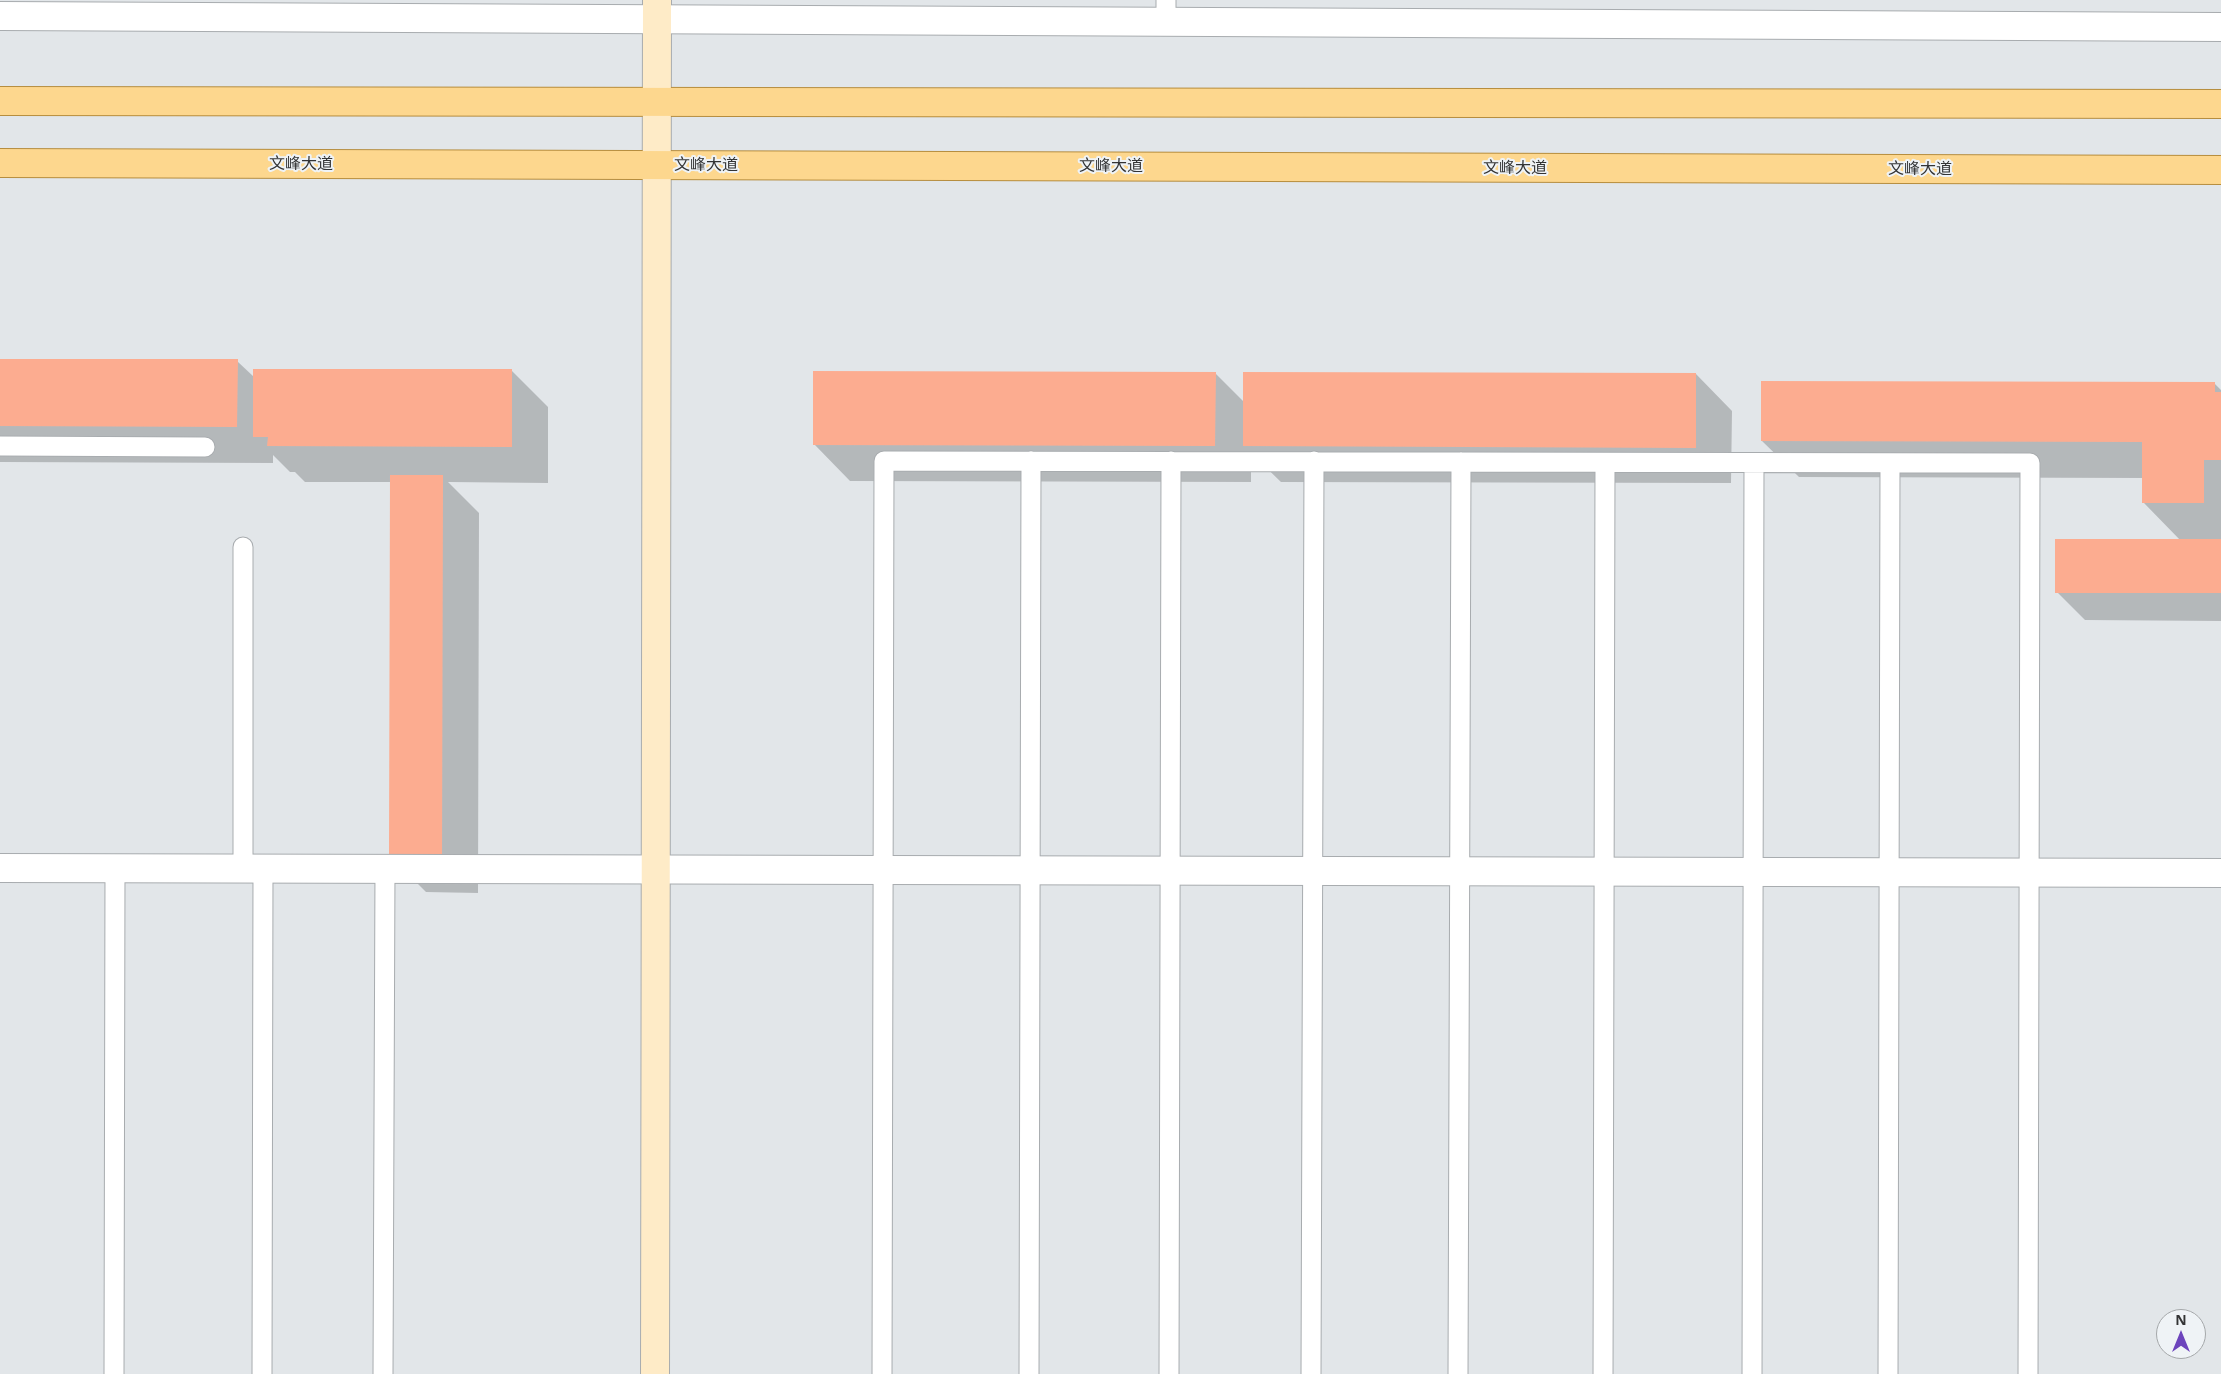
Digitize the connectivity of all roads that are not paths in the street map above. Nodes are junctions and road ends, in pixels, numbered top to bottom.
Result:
1 (657, 9) edge
2 (1166, 11) edge
3 (0, 16) edge
4 (2221, 27) edge
5 (0, 101) edge
6 (656, 103) junction
7 (2221, 104) edge
8 (0, 163) edge
9 (657, 165) junction
10 (2221, 170) edge
11 (0, 446) edge
12 (205, 447) dead end
13 (1031, 461) junction
14 (1171, 462) junction
15 (1314, 462) junction
16 (1461, 462) junction
17 (1605, 463) junction
18 (1754, 463) junction
19 (1890, 463) junction
20 (244, 547) dead end
21 (0, 868) edge
22 (115, 868) junction
23 (253, 868) junction
24 (385, 868) junction
25 (657, 870) junction
26 (883, 870) junction
27 (1030, 870) junction
28 (1170, 870) junction
29 (1313, 871) junction
30 (1460, 871) junction
31 (1604, 872) junction
32 (1753, 872) junction
33 (1889, 872) junction
34 (2029, 873) junction
35 (2221, 874) edge
36 (114, 1374) edge
37 (262, 1374) edge
38 (383, 1374) edge
39 (656, 1374) edge
40 (882, 1374) edge
41 (1029, 1374) edge
42 (1169, 1374) edge
43 (1311, 1374) edge
44 (1458, 1374) edge
45 (1603, 1374) edge
46 (1752, 1374) edge
47 (1888, 1374) edge
48 (2028, 1374) edge

1 - 2 street
1 - 3 street
1 - 6 street
2 - 4 street
5 - 6 main road
6 - 7 main road
6 - 9 street
8 - 9 main road, 文峰大道
9 - 10 main road, 文峰大道
9 - 25 street
11 - 12 lane
13 - 14 lane
13 - 26 lane
13 - 27 lane
14 - 15 lane
14 - 28 lane
15 - 16 lane
15 - 29 lane
16 - 17 lane
16 - 30 lane
17 - 18 lane
17 - 31 lane
18 - 19 lane
18 - 32 lane
19 - 33 lane
19 - 34 lane
20 - 23 lane
21 - 22 street
22 - 23 street
22 - 36 lane
23 - 24 street
23 - 37 lane
24 - 25 street
24 - 38 lane
25 - 26 street
25 - 39 street
26 - 27 street
26 - 40 lane
27 - 28 street
27 - 41 lane
28 - 29 street
28 - 42 lane
29 - 30 street
29 - 43 lane
30 - 31 street
30 - 44 lane
31 - 32 street
31 - 45 lane
32 - 33 street
32 - 46 lane
33 - 34 street
33 - 47 lane
34 - 35 street
34 - 48 lane

